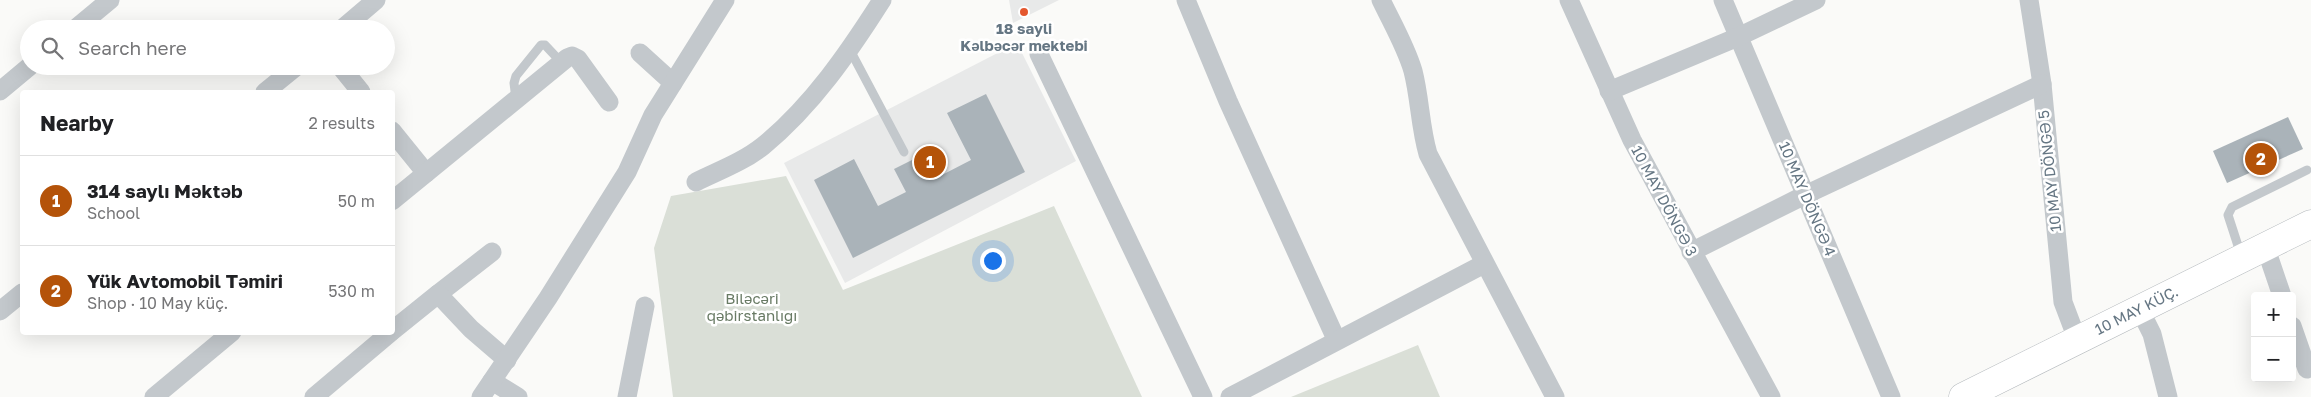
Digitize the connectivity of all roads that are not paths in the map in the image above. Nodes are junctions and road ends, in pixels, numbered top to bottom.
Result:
1 (110, 0) edge
2 (376, 0) edge
3 (725, 0) edge
4 (882, 0) edge
5 (1186, 0) edge
6 (1381, 0) edge
7 (1569, 0) edge
8 (1723, 0) edge
9 (1816, 0) edge
10 (2030, 0) edge
11 (86, 20) edge
12 (353, 20) edge
13 (1738, 37) junction
14 (850, 50) junction
15 (640, 53) dead end
16 (1039, 54) dead end
17 (561, 62) junction
18 (20, 74) edge
19 (286, 75) edge
20 (347, 75) edge
21 (672, 83) junction
22 (2042, 84) junction
23 (267, 90) edge
24 (359, 90) edge
25 (0, 91) edge
26 (1608, 91) junction
27 (516, 99) junction
28 (609, 102) dead end
29 (395, 135) edge
30 (904, 152) dead end
31 (2307, 170) dead end
32 (426, 173) junction
33 (696, 182) dead end
34 (1805, 195) junction
35 (395, 198) edge
36 (2311, 224) edge
37 (492, 252) dead end
38 (1690, 252) junction
39 (2254, 252) junction
40 (1484, 264) junction
41 (2279, 292) edge
42 (438, 294) junction
43 (20, 295) edge
44 (645, 306) dead end
45 (2139, 308) junction
46 (0, 311) edge
47 (395, 330) edge
48 (228, 335) edge
49 (388, 335) edge
50 (2296, 337) edge
51 (2077, 339) junction
52 (1336, 340) junction
53 (506, 360) junction
54 (2307, 369) dead end
55 (492, 381) junction
56 (154, 397) edge
57 (314, 397) edge
58 (480, 397) edge
59 (518, 397) edge
60 (627, 397) edge
61 (1203, 397) edge
62 (1230, 397) edge
63 (1555, 397) edge
64 (1770, 397) edge
65 (1891, 397) edge
66 (1962, 397) edge
67 (2168, 397) edge

1 - 11 street
2 - 12 street
3 - 21 street
4 - 14 street
5 - 52 street
6 - 40 street
7 - 26 street, 10 MAY DÖNGƏ 3
8 - 13 street, 10 MAY DÖNGƏ 4
9 - 13 street
10 - 22 street, 10 MAY DÖNGƏ 5
13 - 26 street
13 - 34 street, 10 MAY DÖNGƏ 4
14 - 30 lane
14 - 33 street
15 - 21 street
16 - 61 street
17 - 27 street
17 - 27 lane
17 - 28 street
18 - 25 street
19 - 23 street
20 - 24 street
21 - 53 street
22 - 34 street
22 - 51 street, 10 MAY DÖNGƏ 5
26 - 38 street, 10 MAY DÖNGƏ 3
27 - 32 street
29 - 32 street
31 - 39 lane
32 - 35 street
34 - 38 street
34 - 65 street, 10 MAY DÖNGƏ 4
36 - 39 main road, 10 MAY KÜÇ.
37 - 42 street
38 - 64 street, 10 MAY DÖNGƏ 3
39 - 41 street
39 - 45 main road, 10 MAY KÜÇ.
40 - 52 street
40 - 63 street
42 - 47 street
42 - 53 street
43 - 46 street
44 - 60 street
45 - 51 main road, 10 MAY KÜÇ.
45 - 67 street
48 - 56 street
49 - 57 street
50 - 54 street
51 - 66 main road, 10 MAY KÜÇ.
52 - 62 street
53 - 55 street
55 - 58 street
55 - 59 street

